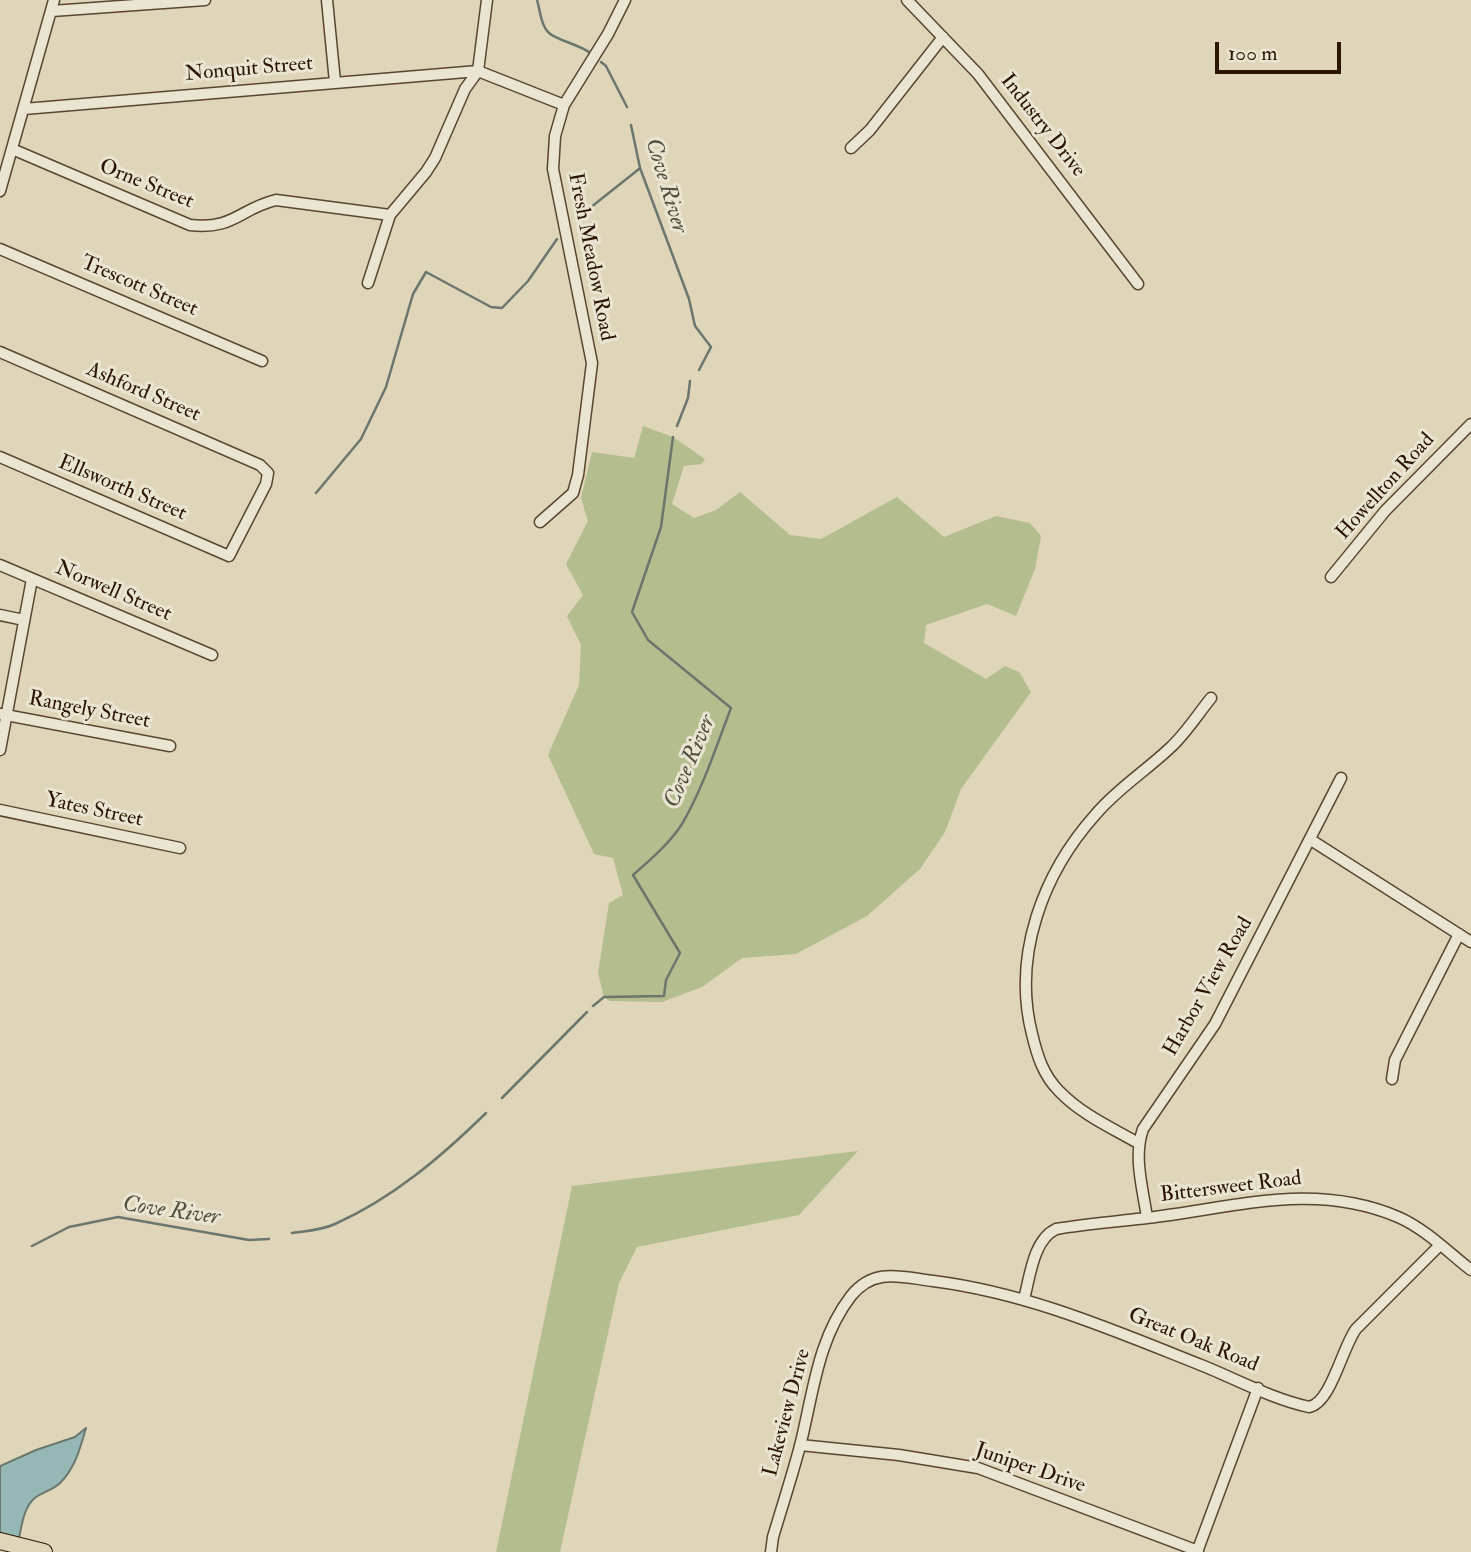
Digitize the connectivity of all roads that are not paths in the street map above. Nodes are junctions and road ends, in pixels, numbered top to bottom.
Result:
1 (205, 0) edge
2 (327, 0) edge
3 (487, 0) edge
4 (625, 0) edge
5 (907, 0) edge
6 (53, 5) edge
7 (943, 37) junction
8 (478, 71) junction
9 (335, 82) junction
10 (564, 106) junction
11 (24, 109) junction
12 (851, 148) dead end
13 (12, 149) junction
14 (0, 191) edge
15 (390, 215) junction
16 (0, 249) edge
17 (368, 283) dead end
18 (1138, 284) dead end
19 (0, 352) edge
20 (262, 361) dead end
21 (1471, 424) edge
22 (0, 457) edge
23 (540, 522) dead end
24 (229, 556) joint
25 (0, 565) edge
26 (1331, 577) dead end
27 (32, 579) junction
28 (0, 615) edge
29 (24, 620) junction
30 (212, 655) dead end
31 (1211, 698) dead end
32 (4, 714) edge
33 (170, 746) dead end
34 (0, 750) edge
35 (1341, 778) dead end
36 (0, 810) edge
37 (1311, 840) junction
38 (180, 848) dead end
39 (1459, 934) junction
40 (1471, 942) edge
41 (1392, 1079) dead end
42 (1138, 1143) junction
43 (1147, 1218) junction
44 (1440, 1245) junction
45 (1471, 1270) edge
46 (857, 1290) joint
47 (1024, 1299) junction
48 (1258, 1388) junction
49 (800, 1445) junction
50 (0, 1541) edge
51 (44, 1552) edge
52 (771, 1552) edge
53 (1198, 1552) edge

1 - 6 street
2 - 9 street
3 - 8 street
4 - 10 street, Fresh Meadow Road
5 - 7 street, Industry Drive
6 - 11 street
7 - 12 street
7 - 18 street, Industry Drive
8 - 9 street, Nonquit Street
8 - 10 street
8 - 15 street
9 - 11 street, Nonquit Street
10 - 23 street, Fresh Meadow Road
11 - 13 street
13 - 14 street
13 - 15 street, Orne Street
15 - 17 street
16 - 20 street, Trescott Street
19 - 24 street, Ashford Street
21 - 26 street, Howellton Road
22 - 24 street, Ellsworth Street
25 - 27 street, Norwell Street
27 - 29 street
27 - 30 street, Norwell Street
28 - 29 street
29 - 32 street
31 - 42 street
32 - 33 street, Rangely Street
32 - 34 street
35 - 37 street, Harbor View Road
36 - 38 street, Yates Street
37 - 39 street
37 - 42 street, Harbor View Road
39 - 40 street
39 - 41 street
42 - 43 street
43 - 44 street, Bittersweet Road
43 - 47 street, Bittersweet Road
44 - 45 street, Bittersweet Road
44 - 48 street, Great Oak Road
46 - 47 street, Great Oak Road
46 - 49 street, Lakeview Drive
47 - 48 street, Great Oak Road
48 - 53 street
49 - 52 street, Lakeview Drive
49 - 53 street, Juniper Drive
50 - 51 highway

